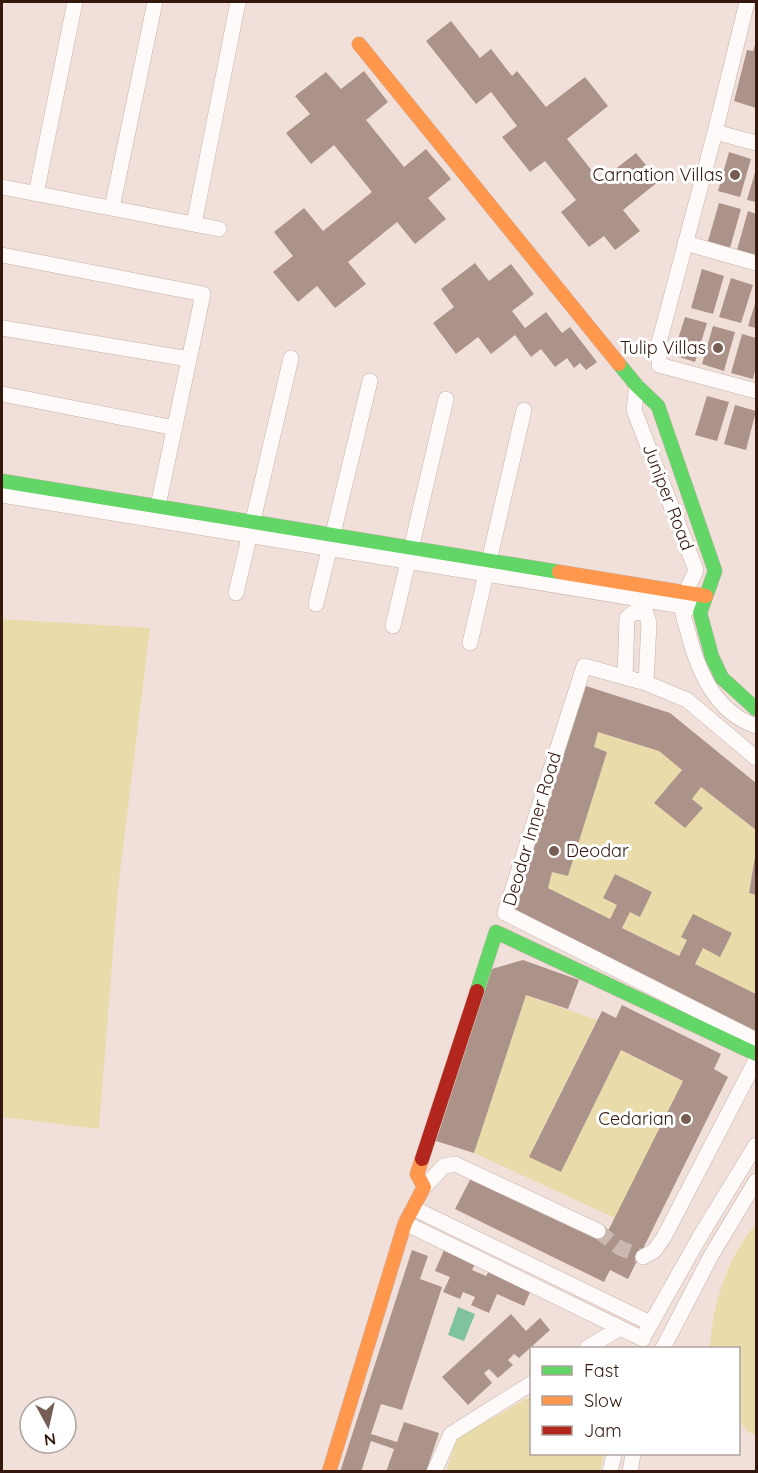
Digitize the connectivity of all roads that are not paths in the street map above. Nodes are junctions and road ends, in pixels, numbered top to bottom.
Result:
1 (75, 2) edge
2 (156, 2) edge
3 (238, 2) edge
4 (747, 2) edge
5 (359, 44) dead end
6 (715, 132) junction
7 (756, 143) edge
8 (2, 187) edge
9 (36, 194) junction
10 (112, 208) junction
11 (194, 224) junction
12 (219, 229) dead end
13 (685, 243) junction
14 (2, 255) edge
15 (756, 263) edge
16 (2, 328) edge
17 (291, 358) dead end
18 (189, 360) junction
19 (370, 381) dead end
20 (637, 386) junction
21 (756, 391) edge
22 (2, 394) edge
23 (446, 399) dead end
24 (524, 411) dead end
25 (175, 428) junction
26 (2, 481) edge
27 (2, 495) edge
28 (157, 513) junction
29 (251, 529) junction
30 (331, 542) junction
31 (410, 554) junction
32 (488, 567) junction
33 (236, 593) dead end
34 (684, 599) junction
35 (704, 602) junction
36 (316, 604) dead end
37 (393, 626) dead end
38 (470, 643) dead end
39 (625, 677) junction
40 (646, 683) junction
41 (756, 708) edge
42 (756, 726) edge
43 (756, 758) edge
44 (756, 1040) edge
45 (756, 1054) edge
46 (756, 1060) edge
47 (756, 1145) edge
48 (756, 1181) edge
49 (424, 1188) junction
50 (413, 1208) junction
51 (405, 1223) junction
52 (598, 1231) tunnel mouth
53 (643, 1257) dead end
54 (650, 1323) junction
55 (620, 1328) junction
56 (641, 1344) edge
57 (589, 1347) edge
58 (664, 1347) edge
59 (530, 1384) edge
60 (614, 1455) edge
61 (633, 1455) edge
62 (329, 1472) edge
63 (434, 1472) edge
64 (610, 1472) edge
65 (630, 1472) edge

1 - 9 street
2 - 10 street
3 - 11 street
4 - 6 street
5 - 20 street
6 - 7 street
6 - 13 street
8 - 9 street
9 - 10 street
10 - 11 street
11 - 12 street
13 - 15 street
13 - 21 street
14 - 18 street
16 - 18 street
17 - 29 street
18 - 25 street
19 - 30 street
20 - 34 street, Juniper Road
20 - 35 street
22 - 25 street
23 - 31 street
24 - 32 street
25 - 28 street
26 - 28 street
27 - 28 street
28 - 29 street
29 - 30 street
29 - 33 street
30 - 31 street
30 - 36 street
31 - 32 street
31 - 37 street
32 - 34 street
32 - 38 street
34 - 35 street
34 - 42 street
35 - 41 street
39 - 40 street, Deodar Inner Road
39 - 40 street
39 - 44 street, Deodar Inner Road
40 - 43 street, Deodar Inner Road
45 - 49 street
46 - 53 street
47 - 54 street
48 - 58 street
49 - 50 street
49 - 52 street
50 - 51 street
50 - 54 street
51 - 55 street
51 - 62 street
54 - 56 street
55 - 56 street
55 - 57 street
59 - 63 street
60 - 64 street
61 - 65 street

